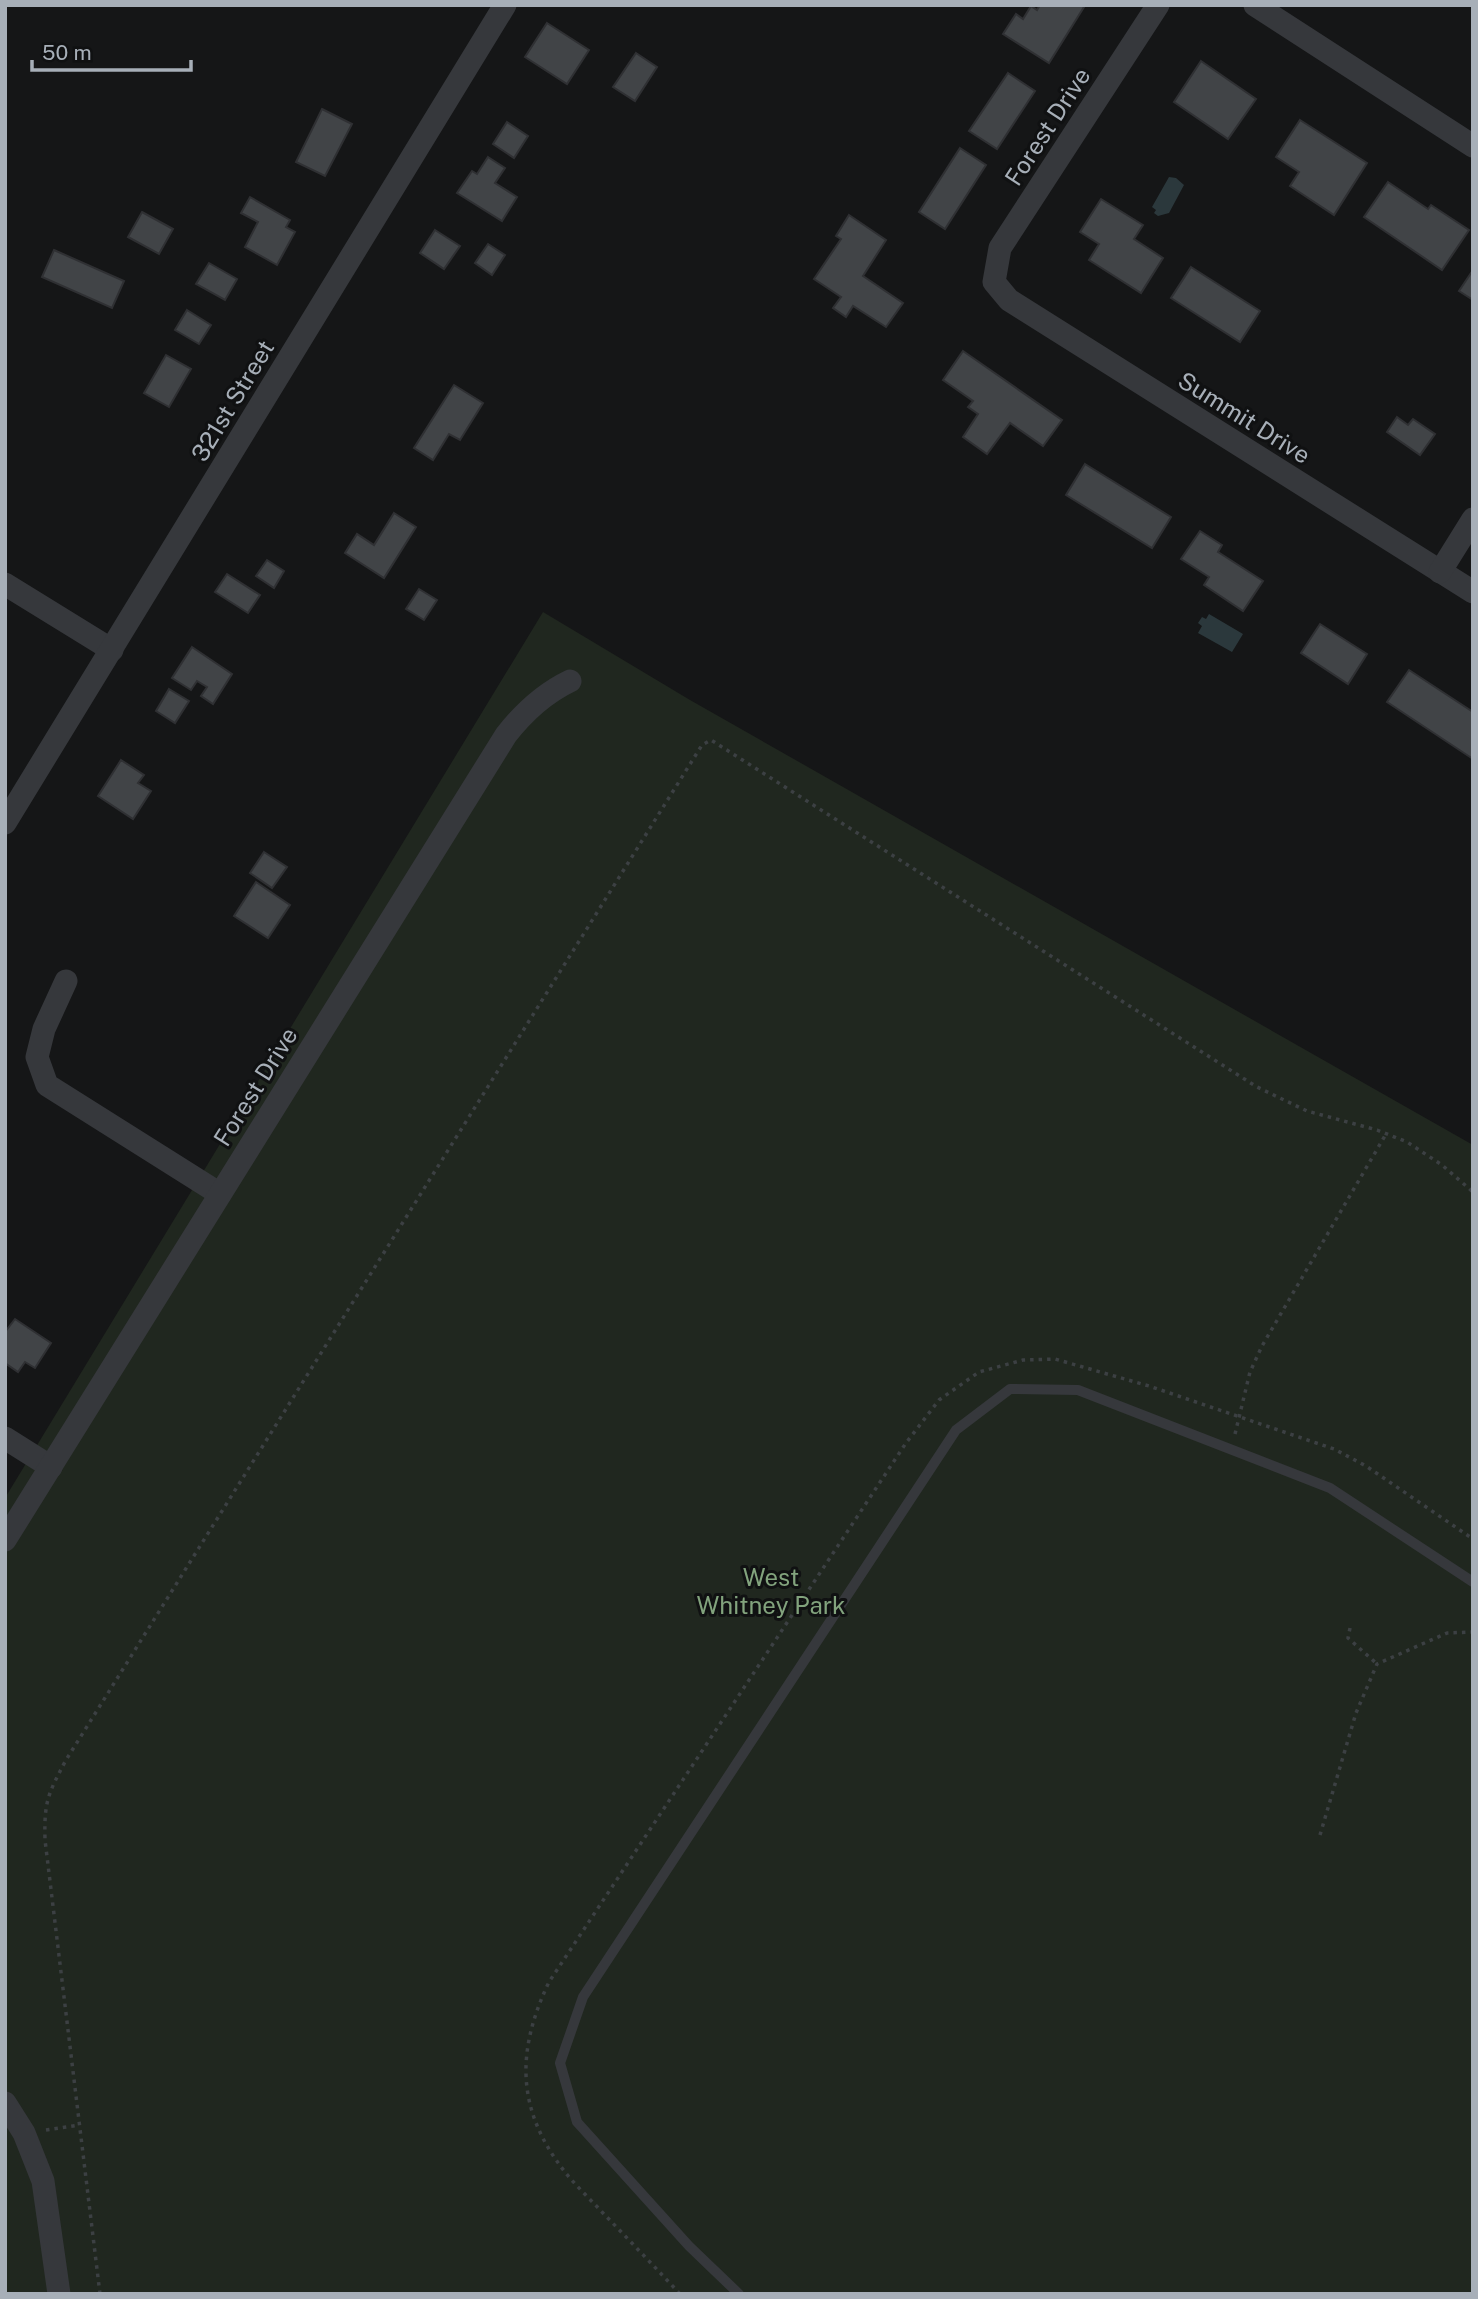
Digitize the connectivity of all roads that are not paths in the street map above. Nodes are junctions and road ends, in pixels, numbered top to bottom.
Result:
1 (505, 5) edge
2 (1158, 5) edge
3 (1255, 5) edge
4 (1473, 146) edge
5 (994, 282) joint
6 (1473, 519) edge
7 (1440, 572) junction
8 (5, 584) edge
9 (1473, 592) edge
10 (112, 650) junction
11 (570, 681) dead end
12 (5, 823) edge
13 (66, 982) dead end
14 (220, 1194) junction
15 (5, 1438) edge
16 (51, 1466) junction
17 (5, 1540) edge
18 (1473, 1583) edge
19 (5, 2103) edge
20 (59, 2294) edge
21 (739, 2294) edge

1 - 10 street, 321st Street
2 - 5 street, Forest Drive
3 - 4 street
5 - 7 street, Summit Drive
6 - 7 street
7 - 9 street, Summit Drive
8 - 10 street
10 - 12 street, 321st Street
11 - 14 street, Forest Drive
13 - 14 street
14 - 16 street, Forest Drive
15 - 16 street
16 - 17 street, Forest Drive
18 - 21 lane
19 - 20 street

